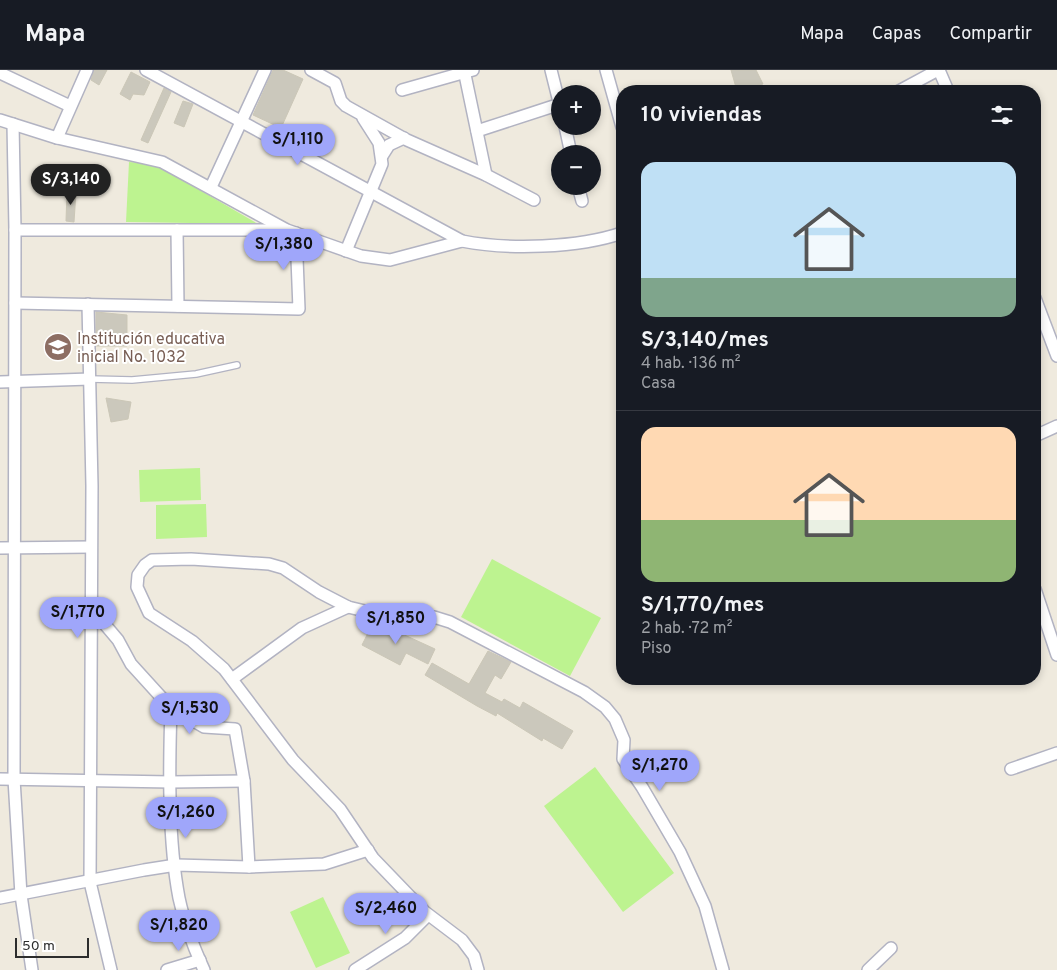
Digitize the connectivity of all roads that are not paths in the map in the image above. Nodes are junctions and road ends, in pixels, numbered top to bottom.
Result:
1 (87, 70) edge
2 (146, 70) edge
3 (265, 70) edge
4 (311, 70) edge
5 (551, 70) edge
6 (606, 70) edge
7 (939, 70) edge
8 (467, 71) edge
9 (0, 73) edge
10 (555, 85) edge
11 (910, 85) edge
12 (945, 85) edge
13 (402, 90) dead end
14 (70, 106) junction
15 (616, 106) edge
16 (551, 108) edge
17 (360, 114) junction
18 (0, 120) edge
19 (241, 121) junction
20 (13, 124) junction
21 (477, 131) junction
22 (57, 138) junction
23 (404, 138) junction
24 (382, 156) junction
25 (486, 175) junction
26 (211, 187) junction
27 (372, 191) junction
28 (580, 195) edge
29 (534, 200) dead end
30 (582, 201) dead end
31 (15, 230) junction
32 (177, 230) junction
33 (292, 232) junction
34 (616, 234) edge
35 (462, 241) junction
36 (346, 251) junction
37 (15, 303) junction
38 (88, 304) junction
39 (178, 306) junction
40 (1041, 314) edge
41 (1057, 356) edge
42 (237, 366) dead end
43 (90, 379) junction
44 (0, 382) edge
45 (15, 382) junction
46 (1057, 426) edge
47 (1041, 433) edge
48 (91, 547) junction
49 (0, 548) edge
50 (15, 548) junction
51 (348, 607) junction
52 (1041, 607) edge
53 (91, 608) junction
54 (1057, 654) edge
55 (232, 680) junction
56 (171, 708) junction
57 (1057, 753) edge
58 (1011, 770) dead end
59 (0, 779) edge
60 (14, 779) junction
61 (91, 781) junction
62 (244, 781) junction
63 (171, 782) junction
64 (368, 850) junction
65 (176, 865) junction
66 (249, 867) junction
67 (90, 882) junction
68 (20, 895) junction
69 (0, 898) edge
70 (428, 915) junction
71 (891, 948) dead end
72 (202, 965) edge
73 (32, 970) edge
74 (111, 970) edge
75 (167, 970) edge
76 (355, 970) edge
77 (478, 970) edge
78 (723, 970) edge
79 (868, 970) edge

1 - 14 street
2 - 19 street
3 - 19 street
4 - 17 street
5 - 10 street
6 - 15 street
7 - 11 street
7 - 12 street
8 - 13 street
8 - 21 street
9 - 14 street
14 - 22 street
16 - 21 street
17 - 23 street
17 - 24 street
18 - 20 street
19 - 26 street
19 - 27 street
20 - 22 street
20 - 31 street
21 - 25 street
22 - 26 street
23 - 24 street
23 - 25 street
24 - 27 street
25 - 29 street
26 - 33 street
27 - 35 street
27 - 36 street
28 - 30 street
31 - 32 street
31 - 37 street
32 - 33 street
32 - 39 street
33 - 36 street
33 - 39 street
34 - 35 street
35 - 36 street
37 - 38 street
37 - 45 street
38 - 39 street
38 - 43 street
40 - 41 street
42 - 43 lane
43 - 45 street
43 - 48 street
44 - 45 street
45 - 50 street
46 - 47 street
48 - 50 street
48 - 53 street
49 - 50 street
50 - 60 street
51 - 55 street
51 - 55 street
51 - 78 street
52 - 54 street
53 - 56 street
53 - 61 street
55 - 64 street
56 - 62 street
56 - 63 street
57 - 58 street
59 - 60 street
60 - 61 street
60 - 68 street
61 - 63 street
61 - 67 street
62 - 63 street
62 - 66 street
63 - 65 street
64 - 66 street
64 - 70 street
65 - 66 street
65 - 67 street
65 - 72 street
67 - 68 street
67 - 74 street
68 - 69 street
68 - 73 street
70 - 76 street
70 - 77 street
71 - 79 street
72 - 75 street

